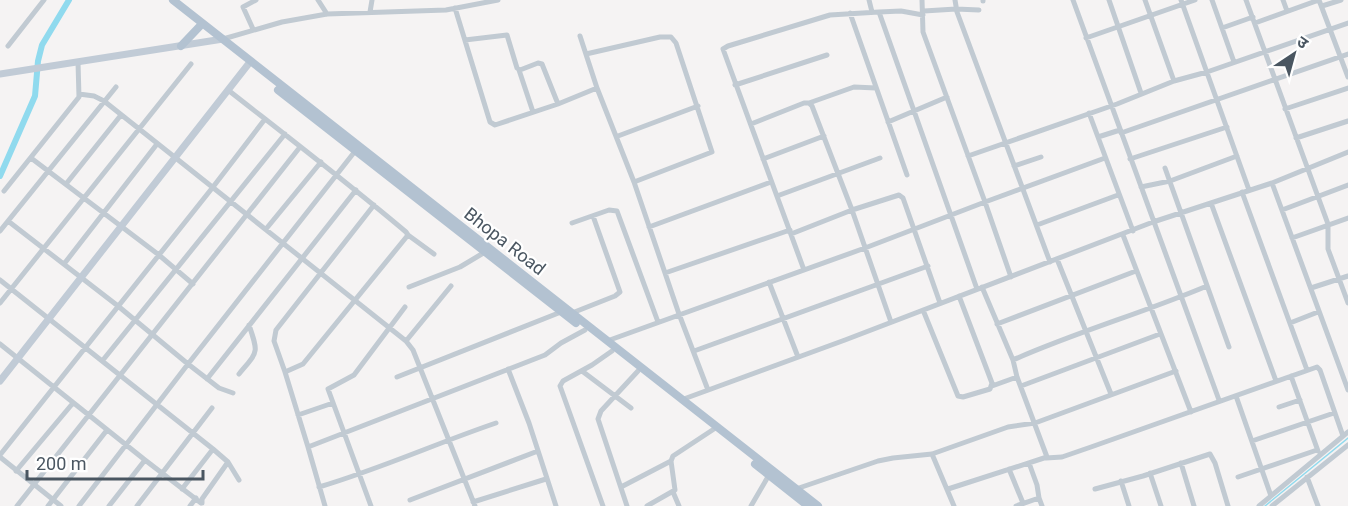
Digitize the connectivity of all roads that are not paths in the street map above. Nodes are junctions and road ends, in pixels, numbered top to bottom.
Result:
1 (44, 0) edge
2 (165, 0) edge
3 (173, 0) edge
4 (239, 0) edge
5 (256, 0) edge
6 (318, 0) edge
7 (372, 0) edge
8 (498, 0) edge
9 (869, 0) edge
10 (922, 0) edge
11 (954, 0) edge
12 (1073, 0) edge
13 (1109, 0) edge
14 (1145, 0) edge
15 (1195, 0) edge
16 (1212, 0) edge
17 (1246, 0) edge
18 (1283, 0) edge
19 (1319, 0) edge
20 (1341, 0) edge
21 (1181, 2) edge
22 (1322, 6) junction
23 (243, 8) junction
24 (455, 8) junction
25 (956, 9) junction
26 (979, 10) dead end
27 (1287, 11) junction
28 (370, 12) junction
29 (875, 12) junction
30 (923, 13) junction
31 (327, 14) junction
32 (850, 14) junction
33 (1151, 16) junction
34 (1252, 17) junction
35 (1255, 23) junction
36 (1348, 23) edge
37 (200, 27) junction
38 (1119, 27) junction
39 (1222, 28) junction
40 (254, 29) junction
41 (1330, 29) junction
42 (580, 36) dead end
43 (1086, 38) junction
44 (221, 40) junction
45 (465, 40) junction
46 (8, 46) dead end
47 (181, 46) junction
48 (1264, 51) junction
49 (586, 54) junction
50 (1348, 54) edge
51 (827, 55) dead end
52 (1341, 57) junction
53 (78, 62) junction
54 (1234, 62) junction
55 (191, 63) dead end
56 (249, 64) junction
57 (519, 70) junction
58 (1207, 72) junction
59 (0, 74) edge
60 (1348, 76) edge
61 (1274, 78) junction
62 (1174, 81) junction
63 (735, 85) junction
64 (116, 87) dead end
65 (597, 88) junction
66 (876, 88) junction
67 (1348, 88) edge
68 (228, 90) junction
69 (1141, 93) junction
70 (80, 94) junction
71 (947, 97) junction
72 (1217, 99) junction
73 (104, 101) junction
74 (809, 103) junction
75 (558, 104) junction
76 (1111, 105) junction
77 (698, 106) junction
78 (1285, 109) junction
79 (533, 112) junction
80 (914, 112) junction
81 (1089, 113) junction
82 (121, 115) junction
83 (265, 118) junction
84 (888, 122) junction
85 (1348, 122) edge
86 (751, 124) junction
87 (1227, 127) junction
88 (139, 129) junction
89 (1120, 131) junction
90 (285, 134) junction
91 (618, 136) junction
92 (824, 136) junction
93 (1098, 137) junction
94 (1296, 138) junction
95 (158, 144) junction
96 (1006, 144) junction
97 (300, 147) junction
98 (358, 148) junction
99 (1348, 152) edge
100 (968, 156) junction
101 (1236, 156) junction
102 (175, 157) junction
103 (1041, 157) dead end
104 (31, 158) junction
105 (880, 158) dead end
106 (1105, 158) junction
107 (763, 159) junction
108 (1130, 159) junction
109 (321, 162) junction
110 (1014, 166) junction
111 (1165, 168) dead end
112 (1308, 168) junction
113 (49, 171) junction
114 (837, 173) junction
115 (336, 174) junction
116 (907, 175) dead end
117 (1170, 181) junction
118 (634, 182) junction
119 (771, 182) junction
120 (1272, 183) junction
121 (66, 184) junction
122 (1348, 185) edge
123 (1141, 187) junction
124 (213, 188) junction
125 (356, 190) junction
126 (1022, 190) junction
127 (1249, 190) junction
128 (4, 191) dead end
129 (1242, 192) junction
130 (1118, 195) junction
131 (777, 196) junction
132 (1317, 196) junction
133 (84, 198) junction
134 (230, 200) junction
135 (985, 202) junction
136 (1211, 203) junction
137 (374, 205) junction
138 (852, 210) junction
139 (1282, 210) junction
140 (104, 213) junction
141 (1180, 213) junction
142 (249, 215) junction
143 (593, 216) junction
144 (950, 216) junction
145 (1348, 218) edge
146 (8, 221) junction
147 (1154, 222) junction
148 (572, 223) dead end
149 (1328, 224) junction
150 (1037, 225) junction
151 (121, 226) junction
152 (649, 227) junction
153 (915, 229) junction
154 (266, 230) junction
155 (0, 231) edge
156 (1132, 231) junction
157 (790, 232) junction
158 (408, 235) junction
159 (1123, 235) junction
160 (1292, 238) junction
161 (284, 244) junction
162 (44, 248) junction
163 (865, 248) junction
164 (485, 252) junction
165 (434, 254) dead end
166 (159, 255) junction
167 (303, 258) junction
168 (1057, 260) junction
169 (1050, 262) junction
170 (64, 264) junction
171 (928, 266) junction
172 (176, 269) junction
173 (804, 270) junction
174 (1136, 271) junction
175 (322, 273) junction
176 (665, 273) junction
177 (1348, 276) edge
178 (1011, 277) junction
179 (81, 278) junction
180 (1338, 279) junction
181 (0, 280) edge
182 (770, 282) junction
183 (878, 283) junction
184 (193, 284) junction
185 (451, 286) dead end
186 (1207, 286) junction
187 (409, 287) dead end
188 (979, 288) junction
189 (1311, 288) junction
190 (11, 289) junction
191 (959, 296) junction
192 (1072, 296) junction
193 (1183, 296) junction
194 (355, 301) junction
195 (0, 303) edge
196 (940, 303) junction
197 (1348, 303) edge
198 (118, 306) junction
199 (1150, 307) junction
200 (405, 308) dead end
201 (923, 310) junction
202 (561, 312) junction
203 (1318, 312) junction
204 (572, 313) junction
205 (679, 314) junction
206 (49, 318) junction
207 (135, 320) junction
208 (783, 320) junction
209 (658, 322) junction
210 (891, 322) junction
211 (1290, 323) junction
212 (997, 324) junction
213 (249, 325) junction
214 (390, 328) junction
215 (585, 330) junction
216 (1086, 332) junction
217 (1160, 334) junction
218 (153, 335) junction
219 (406, 341) junction
220 (607, 341) junction
221 (0, 344) edge
222 (86, 347) junction
223 (1229, 347) dead end
224 (612, 351) junction
225 (694, 351) junction
226 (798, 357) junction
227 (1097, 357) junction
228 (18, 358) junction
229 (103, 360) junction
230 (1013, 360) junction
231 (188, 364) junction
232 (420, 367) junction
233 (508, 369) junction
234 (1307, 370) junction
235 (582, 371) junction
236 (638, 371) junction
237 (1176, 371) junction
238 (285, 372) junction
239 (239, 374) dead end
240 (122, 375) junction
241 (1291, 376) junction
242 (397, 377) dead end
243 (1017, 377) junction
244 (207, 379) junction
245 (0, 381) edge
246 (1276, 381) junction
247 (992, 386) junction
248 (1021, 386) junction
249 (54, 388) junction
250 (708, 390) junction
251 (1348, 390) edge
252 (233, 393) dead end
253 (1111, 394) junction
254 (615, 396) junction
255 (1236, 396) junction
256 (432, 398) junction
257 (681, 400) junction
258 (1220, 400) junction
259 (1300, 400) junction
260 (74, 403) junction
261 (333, 403) junction
262 (157, 405) junction
263 (212, 408) dead end
264 (631, 408) dead end
265 (1279, 408) dead end
266 (1191, 412) junction
267 (1334, 413) junction
268 (298, 415) junction
269 (89, 416) junction
270 (496, 423) dead end
271 (1035, 423) junction
272 (1308, 423) junction
273 (715, 429) junction
274 (107, 430) junction
275 (346, 434) junction
276 (1346, 434) edge
277 (193, 435) junction
278 (449, 439) junction
279 (1252, 441) junction
280 (126, 445) junction
281 (1348, 445) edge
282 (308, 447) junction
283 (213, 449) junction
284 (538, 451) junction
285 (1318, 452) junction
286 (932, 454) junction
287 (0, 456) edge
288 (1046, 458) junction
289 (145, 460) junction
290 (671, 461) junction
291 (228, 462) junction
292 (1029, 463) junction
293 (1181, 463) junction
294 (1009, 469) junction
295 (1262, 469) junction
296 (16, 471) junction
297 (1150, 473) junction
298 (1305, 473) junction
299 (163, 474) junction
300 (361, 475) junction
301 (769, 475) junction
302 (1238, 477) dead end
303 (465, 478) junction
304 (546, 479) junction
305 (239, 480) dead end
306 (1120, 482) junction
307 (34, 486) junction
308 (320, 487) junction
309 (621, 487) junction
310 (182, 489) junction
311 (796, 489) junction
312 (948, 489) junction
313 (1095, 489) dead end
314 (673, 492) junction
315 (1271, 496) junction
316 (196, 498) junction
317 (1038, 498) junction
318 (53, 500) junction
319 (410, 500) dead end
320 (202, 504) edge
321 (474, 504) edge
322 (752, 505) edge
323 (1020, 505) edge
324 (17, 506) edge
325 (48, 506) edge
326 (61, 506) edge
327 (79, 506) edge
328 (109, 506) edge
329 (137, 506) edge
330 (190, 506) edge
331 (325, 506) edge
332 (371, 506) edge
333 (556, 506) edge
334 (603, 506) edge
335 (627, 506) edge
336 (647, 506) edge
337 (679, 506) edge
338 (808, 506) edge
339 (818, 506) edge
340 (954, 506) edge
341 (1042, 506) edge
342 (1129, 506) edge
343 (1161, 506) edge
344 (1194, 506) edge
345 (1228, 506) edge
346 (1259, 506) edge
347 (1272, 506) edge
348 (1318, 506) edge

1 - 46 street
2 - 37 main road, Bhopa Road
3 - 44 main road, Bhopa Road
4 - 23 street
5 - 23 street
6 - 31 street
7 - 28 street
8 - 24 street
9 - 29 street
10 - 30 street
11 - 25 street
12 - 43 street
13 - 38 street
14 - 33 street
15 - 21 street
16 - 39 street
17 - 34 street
18 - 27 street
19 - 22 street
19 - 27 street
20 - 22 street
21 - 33 street
21 - 58 street
22 - 41 street
23 - 40 street
24 - 28 street
24 - 45 street
25 - 26 street
25 - 30 street
25 - 96 street
27 - 35 street
28 - 31 street
29 - 30 street
29 - 32 street
29 - 80 street
30 - 71 street
31 - 40 street
32 - 63 street
32 - 66 street
33 - 38 street
33 - 62 street
34 - 35 street
34 - 39 street
35 - 48 street
36 - 41 street
37 - 44 main road, Bhopa Road
37 - 47 main road
38 - 43 street
38 - 69 street
39 - 54 street
40 - 44 street
41 - 48 street
41 - 52 street
42 - 49 street
43 - 76 street
44 - 47 main road
44 - 56 main road, Bhopa Road
45 - 57 street
45 - 79 street
47 - 53 main road
48 - 54 street
48 - 61 street
49 - 65 street
49 - 77 street
50 - 52 street
51 - 63 street
52 - 60 street
52 - 61 street
53 - 59 main road
53 - 70 street
54 - 58 street
55 - 88 street
56 - 68 main road
56 - 98 main road, Bhopa Road
57 - 75 street
57 - 79 street
58 - 62 street
58 - 72 street
61 - 72 street
61 - 78 street
62 - 69 street
63 - 86 street
64 - 73 street
65 - 75 street
65 - 91 street
66 - 74 street
66 - 84 street
67 - 78 street
68 - 83 street
68 - 102 main road
69 - 76 street
70 - 73 street
70 - 104 street
71 - 80 street
71 - 100 street
72 - 87 street
72 - 89 street
73 - 82 street
73 - 113 street
74 - 86 street
74 - 92 street
75 - 79 street
76 - 81 street
76 - 89 street
77 - 91 street
77 - 118 street
78 - 94 street
80 - 84 street
80 - 144 street
81 - 93 street
81 - 96 street
82 - 88 street
82 - 121 street
83 - 90 street
83 - 124 street
84 - 116 street
85 - 94 street
86 - 107 street
87 - 101 street
87 - 108 street
88 - 95 street
88 - 133 street
89 - 93 street
89 - 108 street
90 - 97 street
90 - 134 street
91 - 118 street
92 - 107 street
92 - 114 street
93 - 106 street
94 - 112 street
95 - 102 street
95 - 140 street
96 - 100 street
96 - 110 street
97 - 109 street
97 - 142 street
98 - 115 street
98 - 164 main road, Bhopa Road
98 - 204 main road, Bhopa Road
99 - 112 street
100 - 135 street
101 - 117 street
101 - 127 street
102 - 124 street
102 - 151 main road
103 - 110 street
104 - 113 street
104 - 128 street
105 - 114 street
106 - 126 street
106 - 130 street
107 - 119 street
108 - 123 street
109 - 115 street
109 - 154 street
110 - 126 street
111 - 117 street
112 - 120 street
112 - 132 street
113 - 121 street
113 - 146 street
114 - 131 street
114 - 138 street
115 - 125 street
115 - 161 street
117 - 123 street
117 - 141 street
118 - 152 street
119 - 131 street
119 - 152 street
120 - 127 street
120 - 139 street
121 - 133 street
122 - 132 street
123 - 147 street
124 - 134 street
124 - 166 street
125 - 137 street
125 - 167 street
126 - 135 street
126 - 150 street
127 - 129 street
129 - 136 street
129 - 211 street
130 - 150 street
130 - 156 street
131 - 157 street
132 - 139 street
132 - 149 street
133 - 140 street
133 - 162 street
134 - 142 street
134 - 172 street
135 - 144 street
135 - 178 street
136 - 141 street
136 - 246 street
137 - 158 street
137 - 175 street
138 - 153 street
138 - 157 street
138 - 163 street
139 - 160 street
140 - 151 street
140 - 170 street
141 - 147 street
141 - 186 street
142 - 154 street
142 - 184 street
143 - 148 street
143 - 204 street
143 - 209 street
144 - 153 street
144 - 188 street
145 - 149 street
146 - 155 street
146 - 162 street
147 - 156 street
147 - 193 street
149 - 160 street
149 - 180 street
150 - 169 street
151 - 166 street
151 - 179 main road
152 - 176 street
153 - 163 street
153 - 171 street
154 - 161 street
156 - 159 street
157 - 173 street
157 - 176 street
158 - 165 street
158 - 194 street
159 - 168 street
159 - 174 street
160 - 189 street
161 - 167 street
161 - 231 street
162 - 170 street
162 - 190 street
163 - 173 street
163 - 183 street
164 - 187 street
164 - 202 main road, Bhopa Road
166 - 172 street
166 - 198 street
167 - 175 street
167 - 213 street
168 - 169 street
168 - 192 street
169 - 178 street
170 - 179 street
171 - 183 street
171 - 196 street
172 - 184 street
172 - 207 street
173 - 182 street
174 - 192 street
174 - 199 street
175 - 194 street
175 - 238 street
176 - 205 street
177 - 180 street
178 - 188 street
179 - 198 street
179 - 206 main road
180 - 189 street
180 - 197 street
181 - 190 street
182 - 205 street
182 - 208 street
183 - 208 street
183 - 210 street
184 - 218 street
185 - 219 street
186 - 193 street
186 - 223 street
188 - 191 street
188 - 212 street
189 - 203 street
190 - 195 street
190 - 206 street
191 - 196 street
191 - 247 street
192 - 212 street
192 - 216 street
193 - 199 street
193 - 258 street
194 - 214 street
194 - 238 street
196 - 201 street
198 - 207 street
198 - 222 street
199 - 216 street
199 - 217 street
200 - 214 street
201 - 210 street
201 - 247 street
202 - 215 main road, Bhopa Road
202 - 232 street
203 - 211 street
203 - 251 street
204 - 220 main road, Bhopa Road
205 - 209 street
205 - 225 street
206 - 222 street
206 - 228 main road
207 - 218 street
207 - 229 street
208 - 225 street
208 - 226 street
209 - 220 street
210 - 226 street
211 - 234 street
212 - 230 street
213 - 239 street
213 - 244 street
214 - 219 street
214 - 261 street
215 - 224 main road, Bhopa Road
215 - 233 street
216 - 227 street
216 - 230 street
217 - 227 street
217 - 237 street
218 - 231 street
218 - 240 street
219 - 232 street
220 - 257 main road, Bhopa Road
221 - 228 street
222 - 229 street
222 - 249 street
224 - 235 street
224 - 236 main road, Bhopa Road
225 - 250 street
226 - 250 street
227 - 248 street
227 - 253 street
228 - 245 main road
228 - 249 street
229 - 240 street
230 - 243 street
231 - 244 street
231 - 262 street
232 - 242 street
232 - 256 street
233 - 256 street
233 - 284 street
234 - 241 street
234 - 267 street
235 - 254 street
235 - 334 street
236 - 254 street
236 - 273 main road, Bhopa Road
237 - 253 street
237 - 266 street
238 - 268 street
240 - 262 street
240 - 269 street
241 - 246 street
241 - 259 street
243 - 247 street
243 - 248 street
244 - 252 street
246 - 255 street
248 - 271 street
249 - 260 street
249 - 287 street
250 - 257 street
253 - 271 street
254 - 264 street
254 - 309 street
255 - 258 street
255 - 279 street
256 - 275 street
256 - 278 street
257 - 273 main road, Bhopa Road
258 - 266 street
259 - 265 street
259 - 272 street
260 - 269 street
260 - 296 street
261 - 268 street
261 - 275 street
262 - 277 street
262 - 280 street
263 - 277 street
266 - 288 street
267 - 272 street
267 - 276 street
268 - 282 street
269 - 274 street
269 - 307 street
270 - 278 street
271 - 286 street
271 - 288 street
272 - 279 street
272 - 285 street
273 - 290 street
273 - 301 main road, Bhopa Road
273 - 311 main road, Bhopa Road
274 - 280 street
274 - 318 street
275 - 282 street
275 - 300 street
276 - 285 street
277 - 283 street
277 - 299 street
278 - 300 street
278 - 303 street
279 - 295 street
280 - 289 street
280 - 327 street
281 - 298 street
282 - 308 street
283 - 291 street
283 - 310 street
284 - 303 street
284 - 304 street
285 - 295 street
285 - 298 street
286 - 311 street
286 - 312 street
287 - 296 street
288 - 292 street
289 - 299 street
289 - 328 street
290 - 309 street
290 - 314 street
291 - 305 street
291 - 320 street
292 - 294 street
292 - 317 street
293 - 297 street
293 - 344 street
293 - 345 street
294 - 312 street
294 - 323 street
295 - 302 street
295 - 315 street
296 - 307 street
297 - 306 street
297 - 343 street
298 - 315 street
298 - 347 street
298 - 348 street
299 - 310 street
299 - 329 street
300 - 308 street
300 - 332 street
301 - 322 street
301 - 338 main road, Bhopa Road
303 - 319 street
303 - 321 street
304 - 321 street
304 - 333 street
306 - 313 street
306 - 342 street
307 - 318 street
307 - 324 street
308 - 331 street
309 - 335 street
310 - 316 street
311 - 339 main road, Bhopa Road
312 - 340 street
314 - 336 street
314 - 337 street
315 - 346 street
316 - 320 street
316 - 330 street
317 - 323 street
317 - 341 street
318 - 325 street
318 - 326 street

